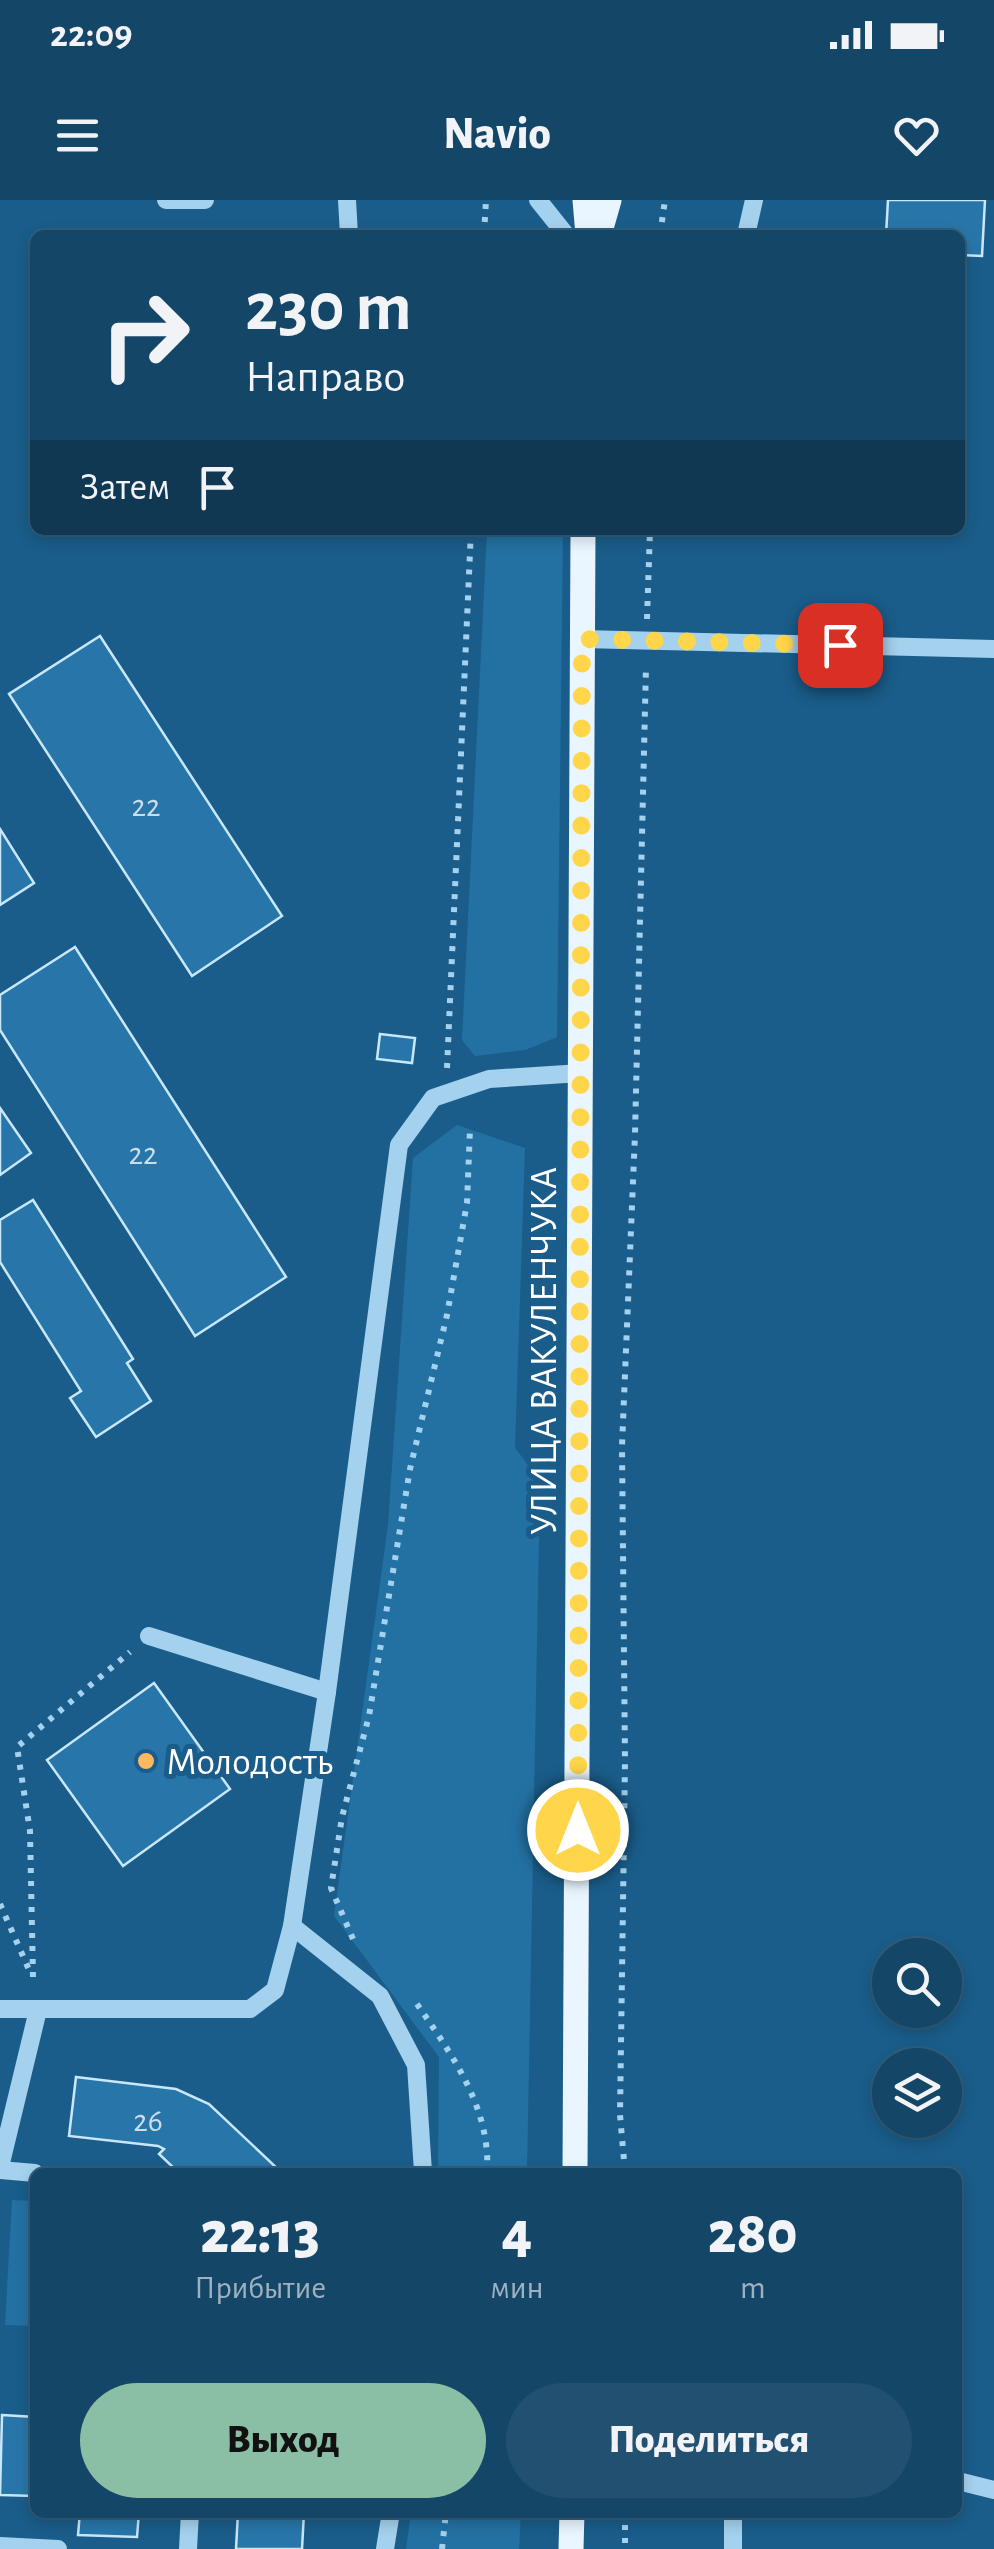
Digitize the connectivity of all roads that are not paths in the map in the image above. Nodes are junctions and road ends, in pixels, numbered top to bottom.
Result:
1 (166, 200) edge
2 (205, 200) edge
3 (347, 200) edge
4 (538, 200) edge
5 (584, 200) edge
6 (609, 200) edge
7 (754, 200) edge
8 (349, 230) edge
9 (562, 230) edge
10 (587, 230) edge
11 (600, 230) edge
12 (747, 230) edge
13 (582, 535) edge
14 (582, 639) junction
15 (994, 649) edge
16 (582, 1072) junction
17 (149, 1636) road end
18 (328, 1692) junction
19 (292, 1926) junction
20 (0, 2009) edge
21 (38, 2010) junction
22 (423, 2168) edge
23 (576, 2168) edge
24 (0, 2169) edge
25 (30, 2172) edge
26 (962, 2482) edge
27 (994, 2490) edge
28 (190, 2518) edge
29 (390, 2518) edge
30 (572, 2518) edge
31 (733, 2518) edge
32 (0, 2546) edge
33 (58, 2549) edge
34 (188, 2549) edge
35 (385, 2549) edge
36 (571, 2549) edge
37 (733, 2549) edge

1 - 2 street
3 - 8 street
4 - 9 street
5 - 10 main road
6 - 11 main road
7 - 12 street
13 - 14 main road, УЛИЦА ВАКУЛЕНЧУКА
14 - 15 street
14 - 16 main road, УЛИЦА ВАКУЛЕНЧУКА
16 - 18 street
16 - 23 main road, УЛИЦА ВАКУЛЕНЧУКА
17 - 18 street
18 - 19 street
19 - 21 street
19 - 22 street
20 - 21 street
21 - 24 street
24 - 25 street
26 - 27 street
28 - 34 street
29 - 35 street
30 - 36 main road
31 - 37 street
32 - 33 street

